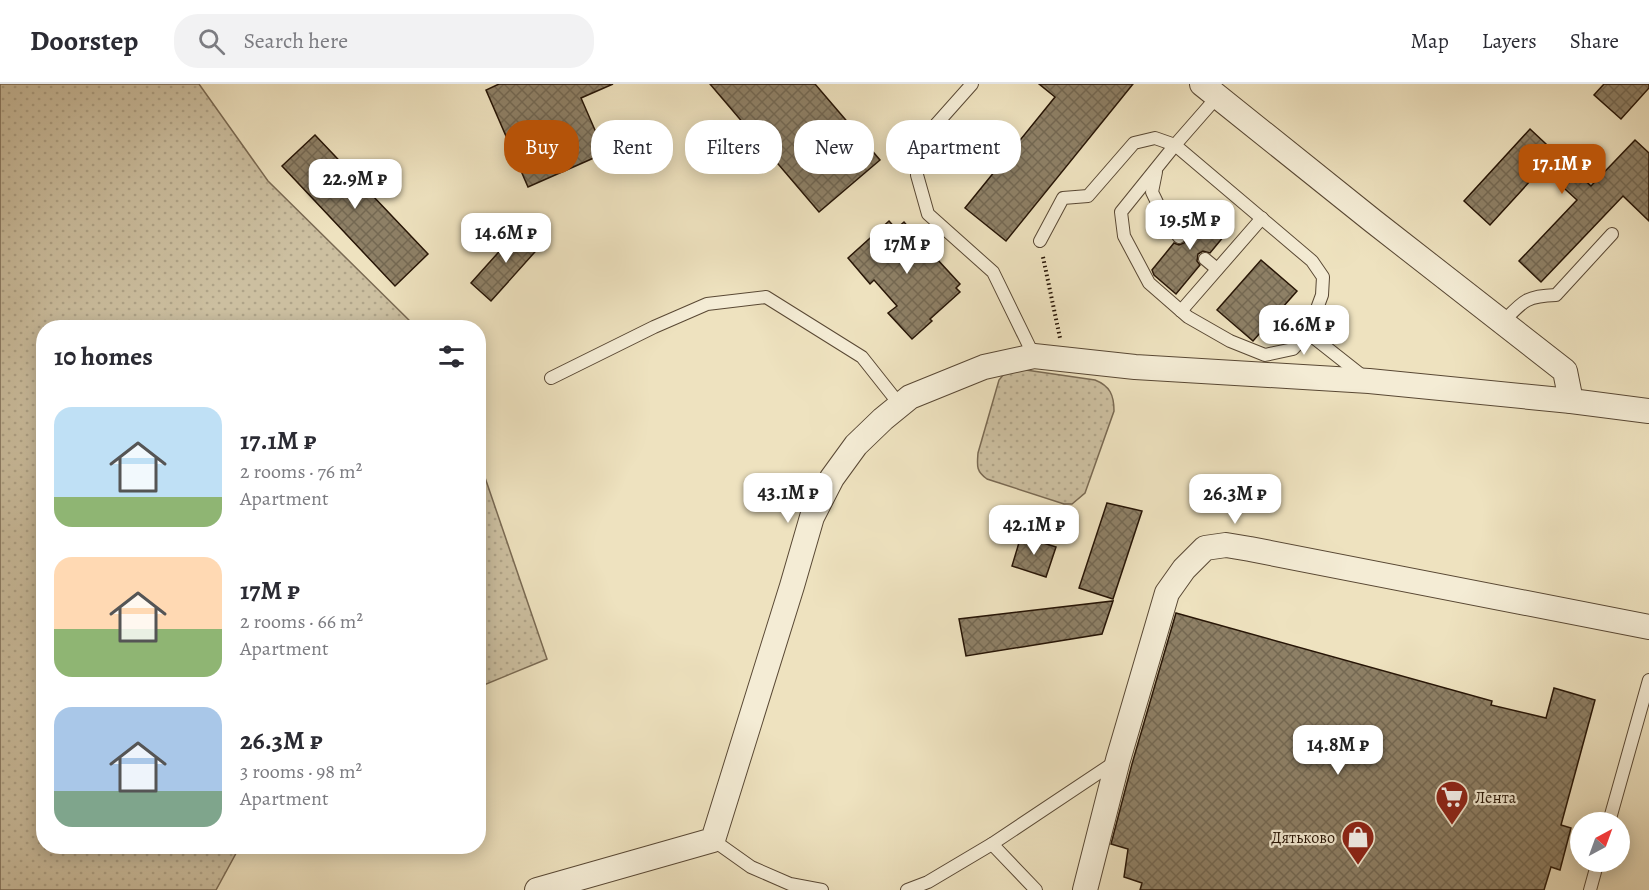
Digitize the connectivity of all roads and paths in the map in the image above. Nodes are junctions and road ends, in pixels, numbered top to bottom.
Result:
1 (972, 84) edge
2 (1209, 90) edge
3 (1175, 145) junction
4 (1157, 168) junction
5 (1262, 218) junction
6 (1612, 234) dead end
7 (1179, 237) dead end
8 (1040, 241) joint
9 (1205, 259) dead end
10 (1217, 269) junction
11 (1181, 311) junction
12 (1503, 322) junction
13 (1308, 333) junction
14 (1034, 356) junction
15 (1064, 360) junction
16 (551, 378) dead end
17 (1369, 381) junction
18 (1571, 401) junction
19 (900, 405) junction
20 (1649, 411) edge
21 (1649, 627) edge
22 (1649, 680) edge
23 (1118, 760) junction
24 (1612, 812) edge
25 (713, 840) junction
26 (992, 844) junction
27 (1595, 872) edge
28 (537, 890) edge
29 (822, 890) edge
30 (908, 890) edge
31 (1036, 890) edge
32 (1084, 890) edge
33 (1590, 890) edge

1 - 14 lane
2 - 3 lane
2 - 12 street
3 - 4 lane
3 - 5 lane
3 - 8 lane
4 - 7 lane
4 - 11 lane
5 - 10 lane
5 - 13 lane
6 - 12 lane
8 - 15 path
9 - 10 lane
10 - 11 lane
11 - 13 lane
12 - 18 street
13 - 17 lane
14 - 15 street
14 - 19 street
15 - 17 street
16 - 19 lane
17 - 18 street
18 - 20 street
19 - 25 street
21 - 23 street
22 - 24 lane
23 - 26 lane
23 - 32 street
25 - 28 street
25 - 29 lane
26 - 30 lane
26 - 31 lane
27 - 33 lane

